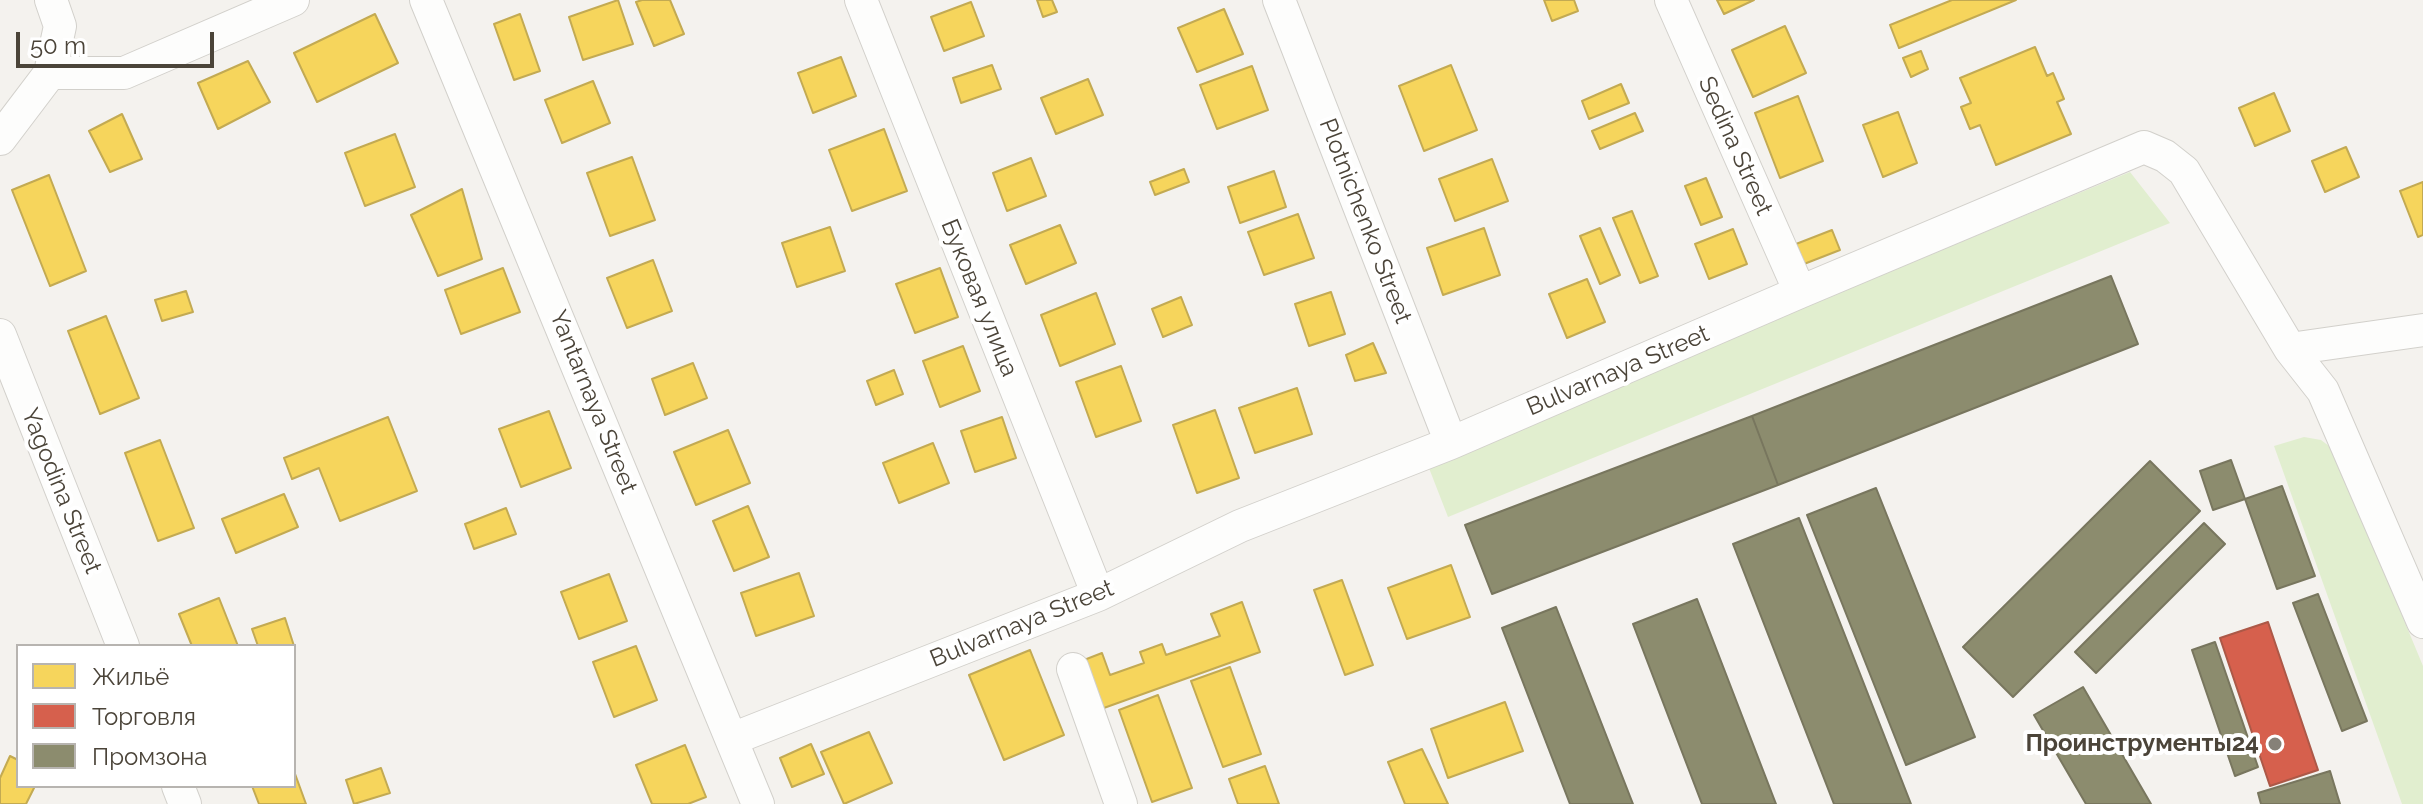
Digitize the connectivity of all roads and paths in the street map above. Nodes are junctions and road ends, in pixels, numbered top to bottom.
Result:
1 (51, 0) edge
2 (293, 0) edge
3 (426, 0) edge
4 (861, 0) edge
5 (1279, 0) edge
6 (1671, 0) edge
7 (50, 73) junction
8 (0, 139) edge
9 (1800, 292) junction
10 (2423, 330) edge
11 (0, 335) edge
12 (2290, 349) junction
13 (1451, 443) junction
14 (1098, 595) junction
15 (2423, 622) edge
16 (122, 644) edge
17 (1073, 669) dead end
18 (732, 739) junction
19 (758, 804) edge
20 (1121, 804) edge

1 - 7 street
2 - 7 street
3 - 18 street, Yantarnaya Street
4 - 14 street, Буковая улица
5 - 13 street, Plotnichenko Street
6 - 9 street, Sedina Street
7 - 8 street
9 - 12 street, Bulvarnaya Street
9 - 13 street, Bulvarnaya Street
10 - 12 street
11 - 16 street, Yagodina Street
12 - 15 street
13 - 14 street, Bulvarnaya Street
14 - 18 street, Bulvarnaya Street
17 - 20 street
18 - 19 street, Yantarnaya Street

